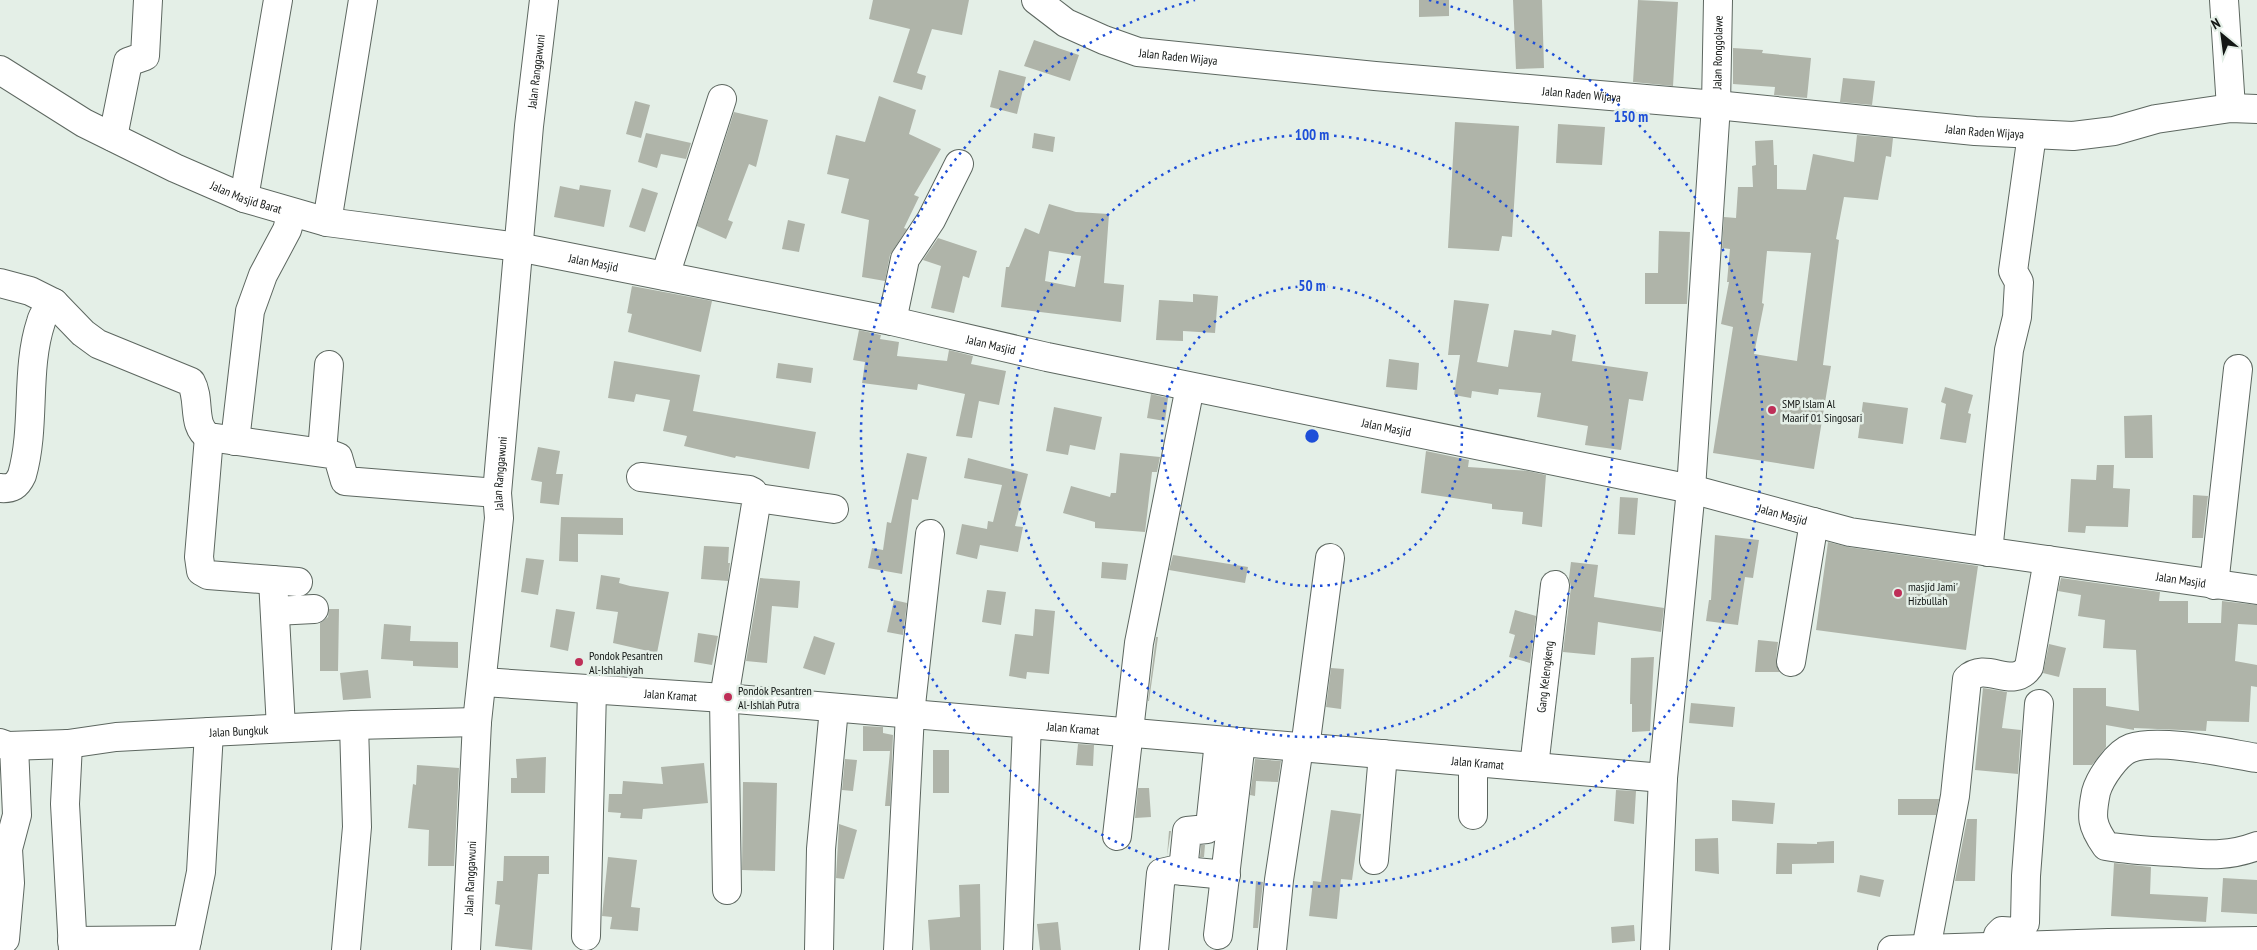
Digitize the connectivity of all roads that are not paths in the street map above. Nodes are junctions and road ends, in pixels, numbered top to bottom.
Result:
1 (148, 0) edge
2 (278, 0) edge
3 (363, 0) edge
4 (544, 0) edge
5 (1036, 0) edge
6 (1718, 0) edge
7 (2224, 0) edge
8 (0, 70) edge
9 (722, 100) dead end
10 (1716, 105) junction
11 (2244, 109) edge
12 (2032, 134) junction
13 (113, 137) junction
14 (959, 164) dead end
15 (244, 198) junction
16 (292, 213) junction
17 (327, 222) junction
18 (518, 247) junction
19 (665, 276) junction
20 (0, 283) edge
21 (54, 304) junction
22 (892, 321) junction
23 (329, 365) dead end
24 (2238, 369) dead end
25 (1190, 386) junction
26 (222, 439) junction
27 (322, 452) junction
28 (640, 477) dead end
29 (0, 488) edge
30 (1691, 489) junction
31 (497, 493) junction
32 (757, 498) junction
33 (834, 509) dead end
34 (1814, 522) junction
35 (930, 534) dead end
36 (1988, 552) junction
37 (1330, 558) dead end
38 (2048, 560) junction
39 (1555, 585) dead end
40 (2214, 585) junction
41 (2257, 590) edge
42 (314, 610) dead end
43 (275, 611) junction
44 (1791, 662) dead end
45 (483, 682) junction
46 (592, 690) junction
47 (724, 698) junction
48 (2039, 704) dead end
49 (834, 708) junction
50 (910, 714) junction
51 (478, 722) junction
52 (354, 724) junction
53 (1027, 724) junction
54 (281, 728) junction
55 (208, 732) junction
56 (1128, 733) junction
57 (1230, 742) junction
58 (7, 744) edge
59 (68, 744) junction
60 (1302, 748) junction
61 (1383, 754) junction
62 (2257, 758) edge
63 (1473, 762) junction
64 (1534, 767) junction
65 (1663, 778) junction
66 (1473, 815) dead end
67 (1117, 836) dead end
68 (2257, 846) edge
69 (1374, 860) dead end
70 (1183, 871) junction
71 (1226, 875) junction
72 (727, 890) dead end
73 (1218, 935) dead end
74 (586, 936) dead end
75 (5, 939) dead end
76 (2257, 941) edge
77 (72, 945) edge
78 (186, 945) edge
79 (1996, 948) edge
80 (1926, 949) edge
81 (346, 950) edge
82 (466, 950) edge
83 (819, 950) edge
84 (898, 950) edge
85 (1018, 950) edge
86 (1154, 950) edge
87 (1272, 950) edge
88 (1655, 950) edge
89 (1892, 950) edge

1 - 13 street
2 - 15 street
3 - 17 street
4 - 18 street, Jalan Ranggawuni
5 - 10 street, Jalan Raden Wijaya
6 - 10 street, Jalan Ronggolawe
7 - 11 street
8 - 13 street, Jalan Masjid Barat
9 - 19 street
10 - 12 street, Jalan Raden Wijaya
10 - 30 street, Jalan Ronggolawe
11 - 12 street, Jalan Raden Wijaya
12 - 36 street
13 - 15 street, Jalan Masjid Barat
14 - 22 street
15 - 16 street, Jalan Masjid Barat
16 - 17 street, Jalan Masjid Barat
16 - 26 street
17 - 18 street, Jalan Masjid Barat
18 - 19 street, Jalan Masjid
18 - 31 street, Jalan Ranggawuni
19 - 22 street, Jalan Masjid
20 - 21 street
21 - 26 street
21 - 29 street
22 - 25 street, Jalan Masjid
23 - 27 street
24 - 40 street
25 - 30 street, Jalan Masjid
25 - 56 street
26 - 27 street
26 - 43 street
27 - 31 street
28 - 32 street
30 - 34 street, Jalan Masjid
30 - 65 street, Jalan Ronggolawe
31 - 45 street, Jalan Ranggawuni
32 - 33 street
32 - 47 street
34 - 36 street, Jalan Masjid
34 - 44 street
35 - 50 street
36 - 38 street, Jalan Masjid
37 - 60 street
38 - 40 street, Jalan Masjid
38 - 80 street
39 - 64 street, Gang Kelengkeng
40 - 41 street, Jalan Masjid
42 - 43 street
43 - 54 street
45 - 46 street, Jalan Kramat
45 - 51 street, Jalan Ranggawuni
46 - 47 street, Jalan Kramat
46 - 74 street
47 - 49 street, Jalan Kramat
47 - 72 street
48 - 79 street
49 - 50 street, Jalan Kramat
49 - 83 street
50 - 53 street, Jalan Kramat
50 - 84 street
51 - 52 street, Jalan Bungkuk
51 - 82 street, Jalan Ranggawuni
52 - 54 street, Jalan Bungkuk
52 - 81 street
53 - 56 street, Jalan Kramat
53 - 85 street
54 - 55 street, Jalan Bungkuk
55 - 59 street, Jalan Bungkuk
55 - 78 street
56 - 57 street, Jalan Kramat
56 - 67 street
57 - 60 street, Jalan Kramat
57 - 70 street
57 - 71 street
58 - 59 street, Jalan Bungkuk
58 - 75 street
59 - 77 street
60 - 61 street, Jalan Kramat
60 - 87 street
61 - 63 street, Jalan Kramat
61 - 69 street
62 - 68 street
63 - 64 street, Jalan Kramat
63 - 66 street
64 - 65 street, Jalan Kramat
65 - 88 street, Jalan Ronggolawe
70 - 71 street
70 - 86 street
71 - 73 street
76 - 79 street
77 - 78 street
79 - 80 street
80 - 89 street

